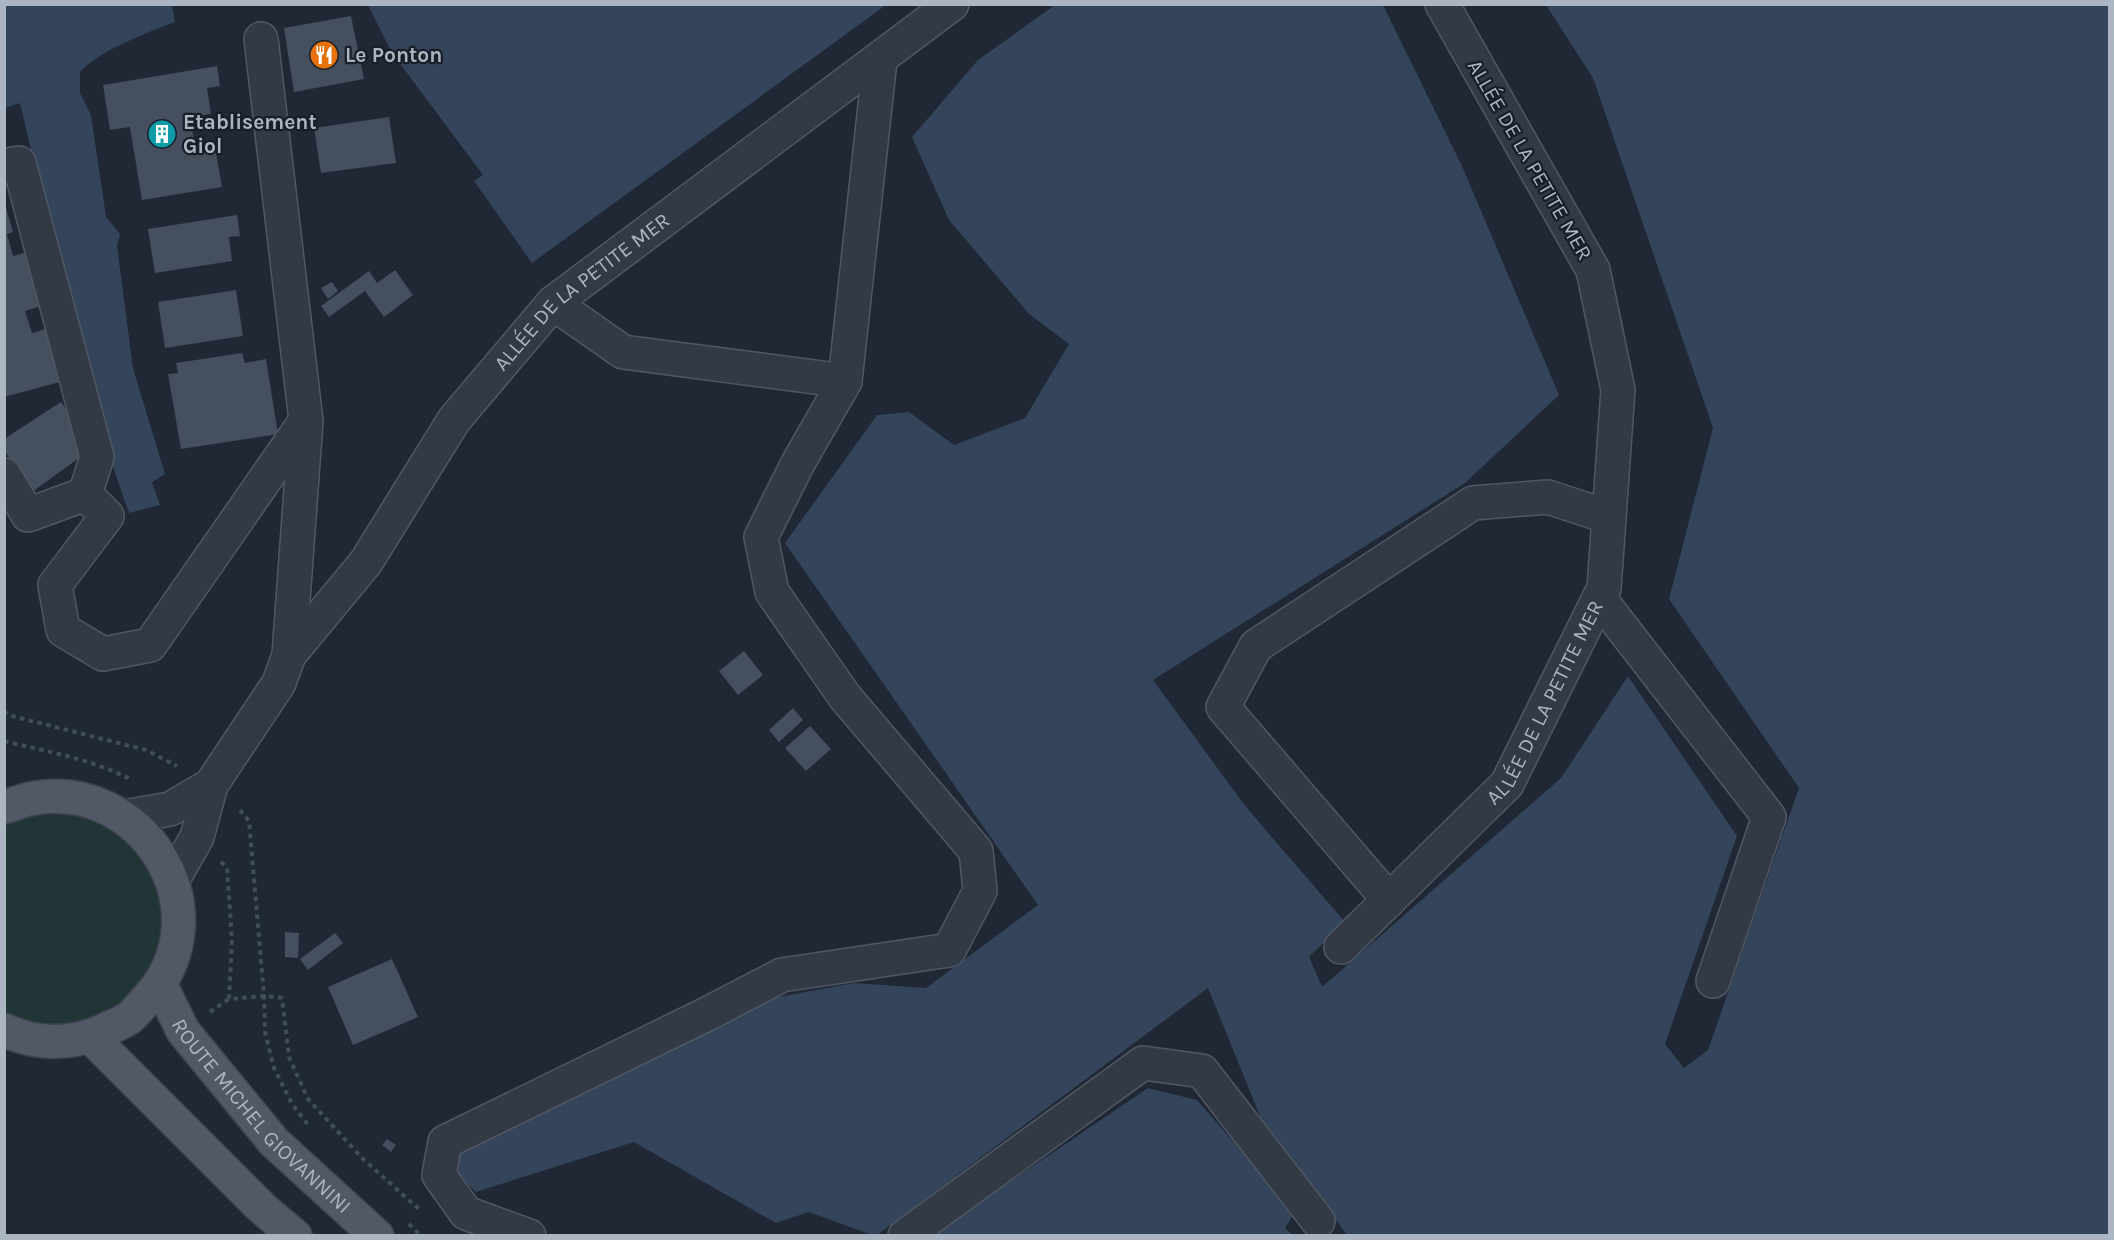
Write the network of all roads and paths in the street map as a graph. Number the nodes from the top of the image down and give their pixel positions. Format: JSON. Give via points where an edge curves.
{"nodes":[{"id":1,"x":952,"y":4,"type":"edge"},
{"id":2,"x":1442,"y":4,"type":"edge"},
{"id":3,"x":261,"y":39,"type":"dead end"},
{"id":4,"x":880,"y":60,"type":"junction"},
{"id":5,"x":4,"y":166,"type":"edge"},
{"id":6,"x":553,"y":303,"type":"junction"},
{"id":7,"x":845,"y":381,"type":"junction"},
{"id":8,"x":306,"y":421,"type":"junction"},
{"id":9,"x":4,"y":475,"type":"edge"},
{"id":10,"x":85,"y":494,"type":"junction"},
{"id":11,"x":1609,"y":517,"type":"junction"},
{"id":12,"x":1599,"y":598,"type":"junction"},
{"id":13,"x":289,"y":655,"type":"junction"},
{"id":14,"x":4,"y":711,"type":"edge"},
{"id":15,"x":198,"y":777,"type":"junction"},
{"id":16,"x":13,"y":796,"type":"edge"},
{"id":17,"x":238,"y":808,"type":"dead end"},
{"id":18,"x":124,"y":817,"type":"junction"},
{"id":19,"x":197,"y":837,"type":"junction"},
{"id":20,"x":172,"y":881,"type":"junction"},
{"id":21,"x":1389,"y":900,"type":"junction"},
{"id":22,"x":1341,"y":947,"type":"dead end"},
{"id":23,"x":1713,"y":981,"type":"dead end"},
{"id":24,"x":160,"y":984,"type":"junction"},
{"id":25,"x":264,"y":996,"type":"junction"},
{"id":26,"x":4,"y":1030,"type":"edge"},
{"id":27,"x":91,"y":1037,"type":"junction"},
{"id":28,"x":314,"y":1131,"type":"dead end"},
{"id":29,"x":422,"y":1212,"type":"dead end"},
{"id":30,"x":1318,"y":1221,"type":"dead end"},
{"id":31,"x":391,"y":1228,"type":"edge"},
{"id":32,"x":295,"y":1236,"type":"edge"},
{"id":33,"x":421,"y":1236,"type":"edge"},
{"id":34,"x":529,"y":1236,"type":"edge"},
{"id":35,"x":905,"y":1236,"type":"edge"}],
"edges":[{"from":1,"to":4,"type":"lane","name":"ALLÉE DE LA PETITE MER"},
{"from":2,"to":11,"type":"lane","name":"ALLÉE DE LA PETITE MER","via":[[1593,270],[1618,390]]},
{"from":3,"to":8,"type":"lane","name":"ALLÉE DE LA PETITE MER"},
{"from":4,"to":6,"type":"lane","name":"ALLÉE DE LA PETITE MER"},
{"from":4,"to":7,"type":"lane"},
{"from":5,"to":10,"type":"lane","via":[[18,163],[97,457]]},
{"from":6,"to":7,"type":"lane","via":[[623,352]]},
{"from":6,"to":13,"type":"lane","name":"ALLÉE DE LA PETITE MER","via":[[454,420],[366,562]]},
{"from":7,"to":34,"type":"lane","via":[[761,537],[772,592],[845,697],[976,851],[980,891],[949,950],[782,975],[445,1142],[439,1175],[466,1214]]},
{"from":8,"to":10,"type":"lane","via":[[150,645],[103,654],[63,630],[55,585],[107,516]]},
{"from":8,"to":13,"type":"lane","name":"ALLÉE DE LA PETITE MER"},
{"from":9,"to":10,"type":"lane","via":[[28,515]]},
{"from":11,"to":12,"type":"lane","name":"ALLÉE DE LA PETITE MER","via":[[1604,588]]},
{"from":11,"to":21,"type":"lane","via":[[1548,497],[1473,503],[1256,646],[1223,706]]},
{"from":12,"to":21,"type":"lane","name":"ALLÉE DE LA PETITE MER","via":[[1507,784]]},
{"from":12,"to":23,"type":"lane","via":[[1769,817]]},
{"from":13,"to":15,"type":"lane","name":"ALLÉE DE LA PETITE MER","via":[[279,683]]},
{"from":14,"to":15,"type":"path","via":[[146,750]]},
{"from":15,"to":18,"type":"lane","via":[[170,809]]},
{"from":15,"to":19,"type":"lane"},
{"from":16,"to":18,"type":"main road","via":[[78,799]]},
{"from":17,"to":25,"type":"path","via":[[249,821]]},
{"from":18,"to":20,"type":"main road","via":[[155,849]]},
{"from":19,"to":20,"type":"lane"},
{"from":19,"to":25,"type":"path","via":[[227,868],[232,939],[229,999]]},
{"from":20,"to":24,"type":"main road","via":[[178,907],[178,934],[172,960]]},
{"from":21,"to":22,"type":"lane","name":"ALLÉE DE LA PETITE MER"},
{"from":24,"to":27,"type":"main road","via":[[131,1017]]},
{"from":24,"to":31,"type":"main road","name":"ROUTE MICHEL GIOVANNINI","via":[[183,1031],[274,1143]]},
{"from":25,"to":28,"type":"path","via":[[265,1032],[274,1068],[292,1104]]},
{"from":25,"to":29,"type":"path","via":[[282,998],[289,1057],[308,1099],[361,1157]]},
{"from":26,"to":27,"type":"main road","via":[[20,1037],[56,1042]]},
{"from":27,"to":32,"type":"main road","via":[[262,1208]]},
{"from":30,"to":35,"type":"lane","via":[[1202,1071],[1143,1063]]},
{"from":31,"to":33,"type":"path"}]}
